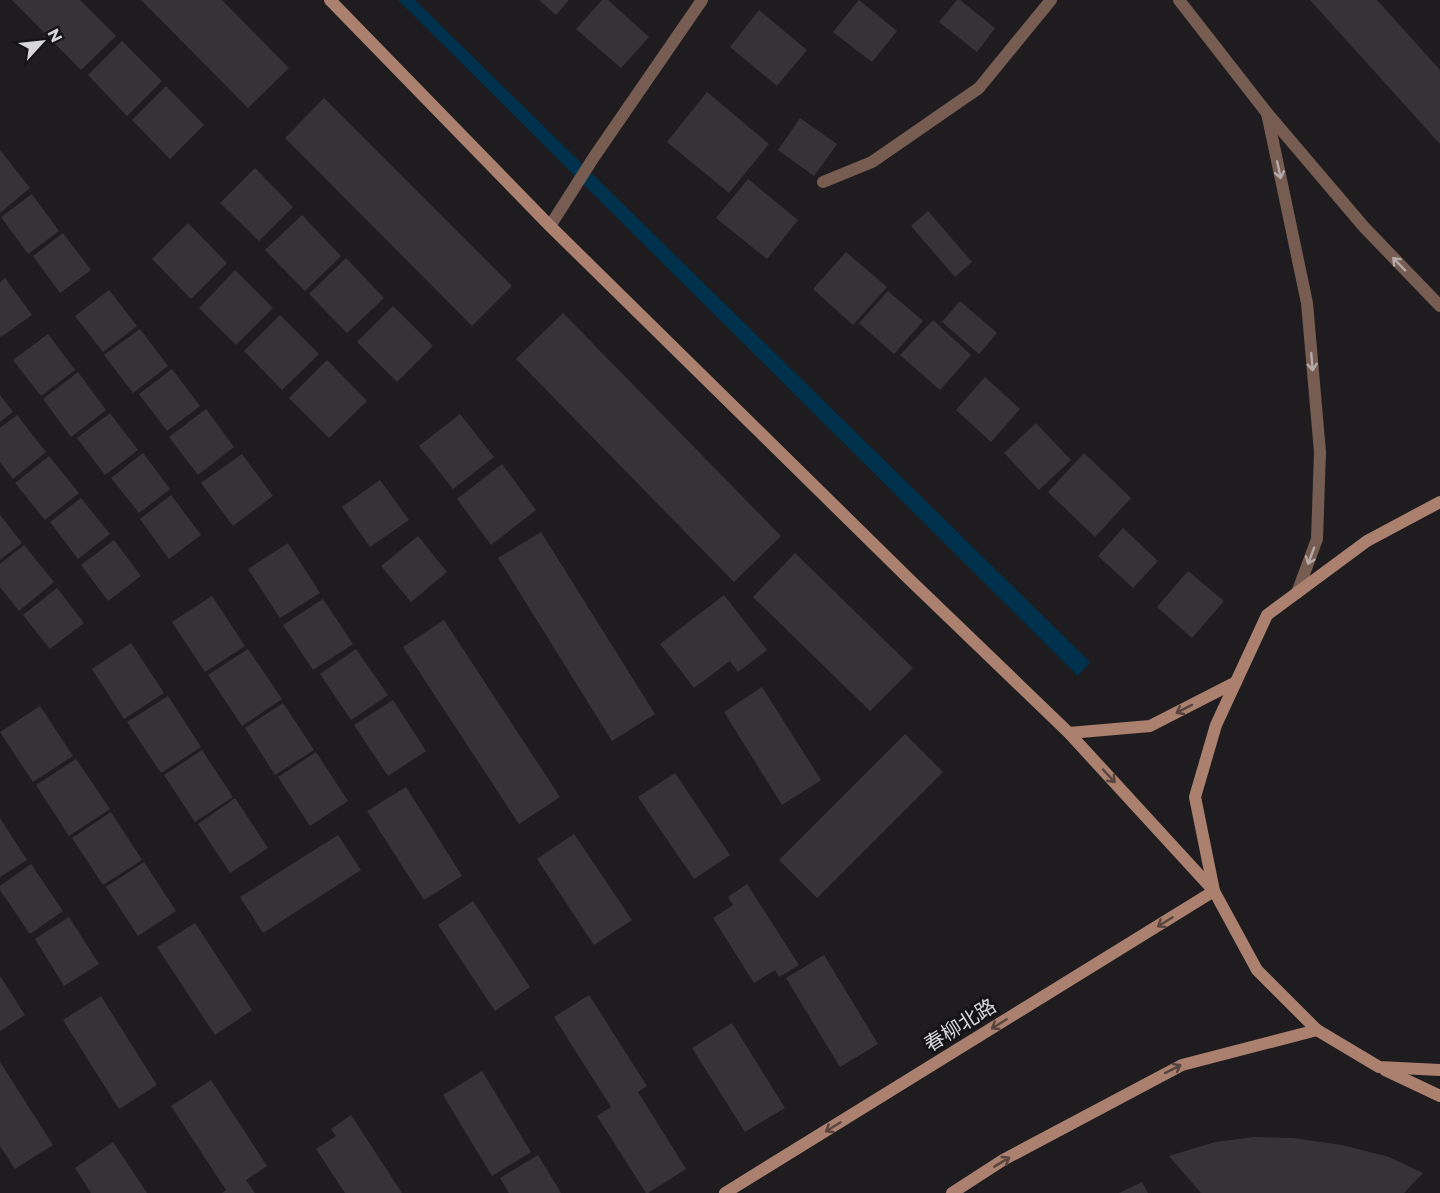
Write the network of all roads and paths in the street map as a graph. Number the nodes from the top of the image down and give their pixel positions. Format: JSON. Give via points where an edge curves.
{"nodes":[{"id":1,"x":330,"y":0,"type":"edge"},
{"id":2,"x":1051,"y":0,"type":"edge"},
{"id":3,"x":1179,"y":0,"type":"edge"},
{"id":4,"x":694,"y":3,"type":"edge"},
{"id":5,"x":1267,"y":113,"type":"junction"},
{"id":6,"x":823,"y":182,"type":"dead end"},
{"id":7,"x":550,"y":226,"type":"junction"},
{"id":8,"x":1440,"y":306,"type":"edge"},
{"id":9,"x":1440,"y":502,"type":"edge"},
{"id":10,"x":1297,"y":593,"type":"junction"},
{"id":11,"x":1236,"y":682,"type":"junction"},
{"id":12,"x":1069,"y":733,"type":"junction"},
{"id":13,"x":1215,"y":891,"type":"junction"},
{"id":14,"x":1317,"y":1029,"type":"junction"},
{"id":15,"x":1379,"y":1067,"type":"junction"},
{"id":16,"x":1440,"y":1070,"type":"edge"},
{"id":17,"x":1440,"y":1096,"type":"edge"},
{"id":18,"x":725,"y":1193,"type":"edge"},
{"id":19,"x":952,"y":1193,"type":"edge"}],
"edges":[{"from":1,"to":7,"type":"street"},
{"from":2,"to":6,"type":"street","via":[[979,88],[872,162]]},
{"from":3,"to":5,"type":"street"},
{"from":4,"to":7,"type":"street"},
{"from":8,"to":5,"type":"street","one_way":true,"via":[[1364,227]]},
{"from":5,"to":10,"type":"street","one_way":true,"via":[[1307,303],[1320,452],[1317,539]]},
{"from":7,"to":12,"type":"street"},
{"from":9,"to":10,"type":"street","via":[[1367,541]]},
{"from":10,"to":11,"type":"street","via":[[1267,615]]},
{"from":11,"to":12,"type":"street","one_way":true,"via":[[1150,726]]},
{"from":11,"to":13,"type":"street","via":[[1216,725],[1195,796]]},
{"from":12,"to":13,"type":"street","one_way":true},
{"from":13,"to":14,"type":"street","via":[[1257,970]]},
{"from":13,"to":18,"type":"street","name":"春柳北路","one_way":true},
{"from":14,"to":15,"type":"street"},
{"from":19,"to":14,"type":"street","one_way":true,"via":[[1003,1161],[1182,1065]]},
{"from":15,"to":16,"type":"street"},
{"from":15,"to":17,"type":"street"}]}
